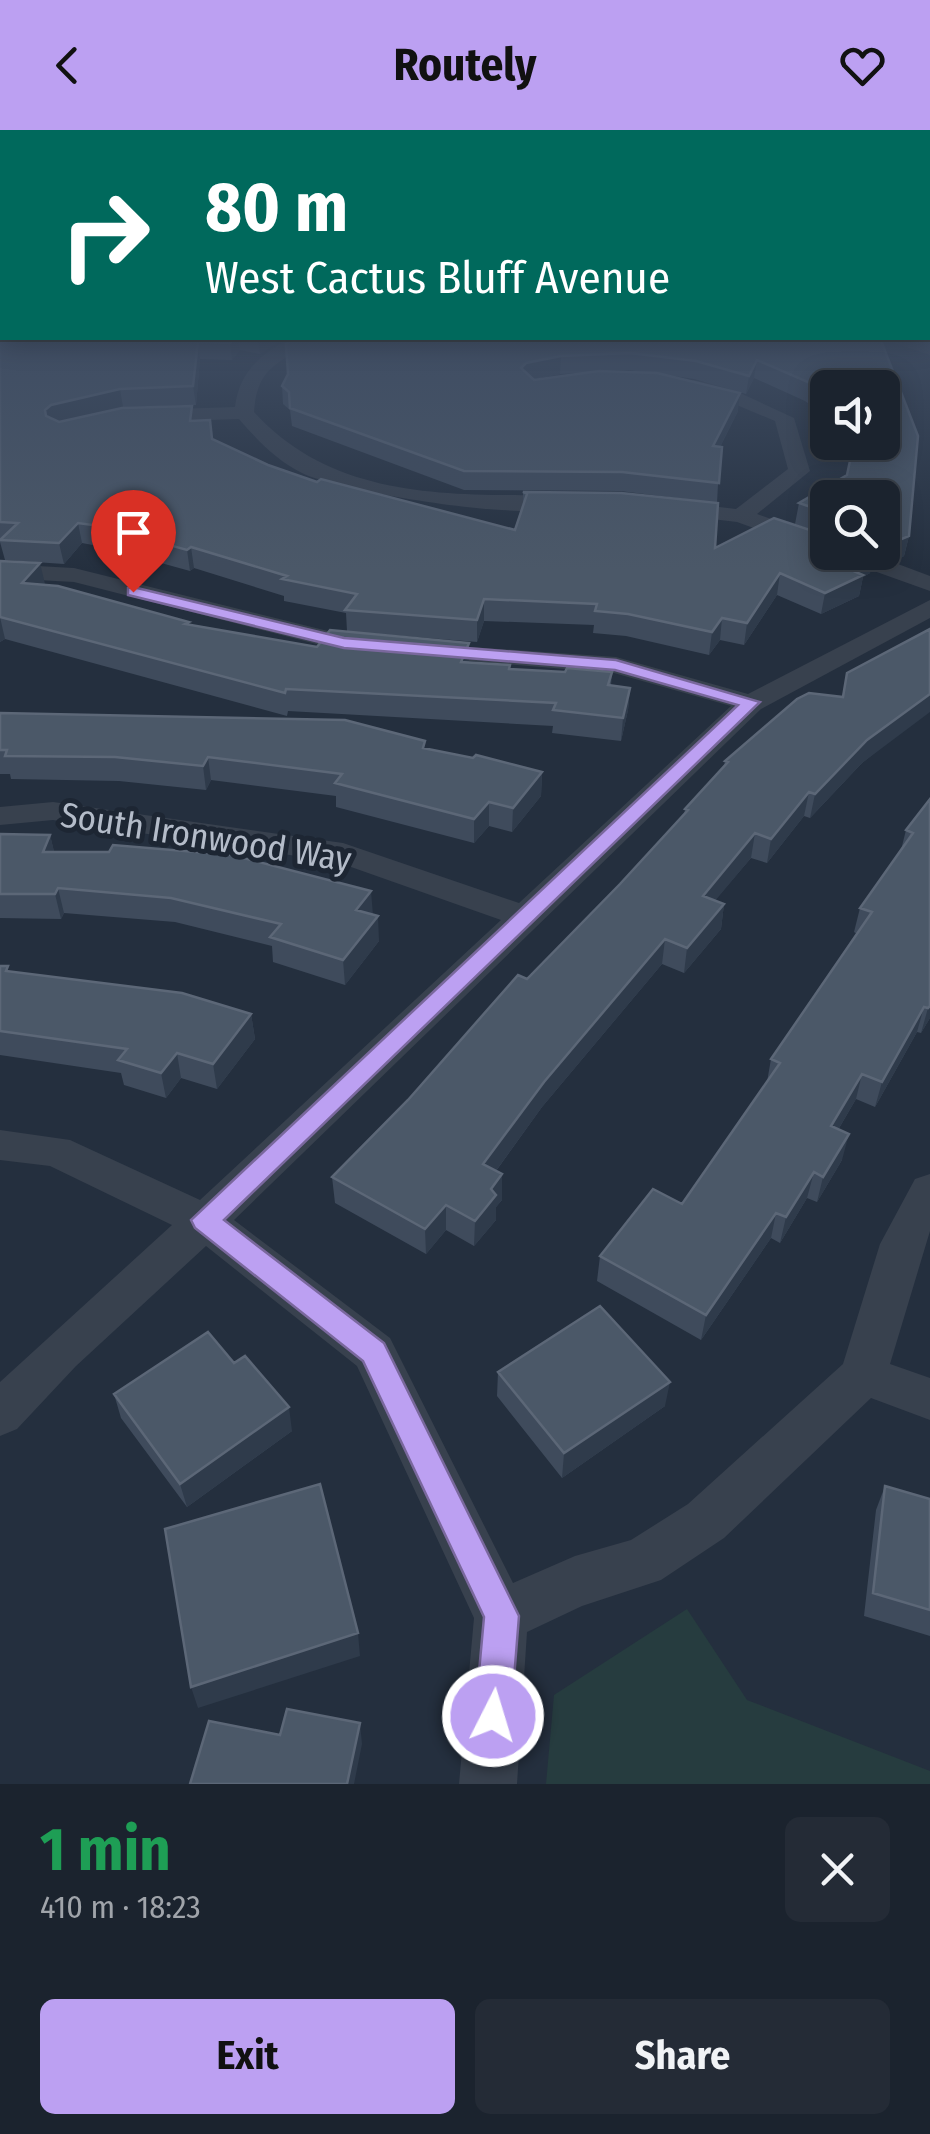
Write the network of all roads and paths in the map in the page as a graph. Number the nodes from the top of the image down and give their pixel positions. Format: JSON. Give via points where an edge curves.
{"nodes":[{"id":1,"x":178,"y":415,"type":"edge"},
{"id":2,"x":246,"y":415,"type":"edge"},
{"id":3,"x":777,"y":415,"type":"edge"},
{"id":4,"x":124,"y":417,"type":"edge"},
{"id":5,"x":583,"y":502,"type":"edge"},
{"id":6,"x":655,"y":506,"type":"edge"},
{"id":7,"x":742,"y":516,"type":"junction"},
{"id":8,"x":810,"y":541,"type":"edge"},
{"id":9,"x":892,"y":570,"type":"edge"},
{"id":10,"x":0,"y":572,"type":"edge"},
{"id":11,"x":930,"y":584,"type":"edge"},
{"id":12,"x":930,"y":608,"type":"edge"},
{"id":13,"x":751,"y":702,"type":"junction"},
{"id":14,"x":0,"y":816,"type":"edge"},
{"id":15,"x":524,"y":916,"type":"junction"},
{"id":16,"x":0,"y":1144,"type":"edge"},
{"id":17,"x":930,"y":1190,"type":"edge"},
{"id":18,"x":205,"y":1220,"type":"junction"},
{"id":19,"x":863,"y":1374,"type":"junction"},
{"id":20,"x":930,"y":1399,"type":"edge"},
{"id":21,"x":0,"y":1414,"type":"edge"},
{"id":22,"x":501,"y":1616,"type":"junction"},
{"id":23,"x":488,"y":1784,"type":"edge"}],
"edges":[{"from":1,"to":4,"type":"street"},
{"from":2,"to":5,"type":"street","via":[[283,453],[318,472],[367,485],[454,501]]},
{"from":3,"to":7,"type":"street","via":[[784,418],[798,471]]},
{"from":6,"to":7,"type":"street"},
{"from":7,"to":8,"type":"street"},
{"from":9,"to":11,"type":"street"},
{"from":10,"to":13,"type":"street","via":[[74,575],[344,643],[616,665]]},
{"from":12,"to":13,"type":"street"},
{"from":13,"to":15,"type":"street"},
{"from":14,"to":15,"type":"street","name":"South Ironwood Way","via":[[54,812],[343,853]]},
{"from":15,"to":18,"type":"street"},
{"from":16,"to":18,"type":"street","via":[[56,1151]]},
{"from":17,"to":19,"type":"street","via":[[902,1244]]},
{"from":18,"to":21,"type":"street"},
{"from":18,"to":22,"type":"street","via":[[374,1352]]},
{"from":19,"to":20,"type":"street"},
{"from":19,"to":22,"type":"street","via":[[706,1521],[643,1562],[575,1582]]},
{"from":22,"to":23,"type":"street"}]}
